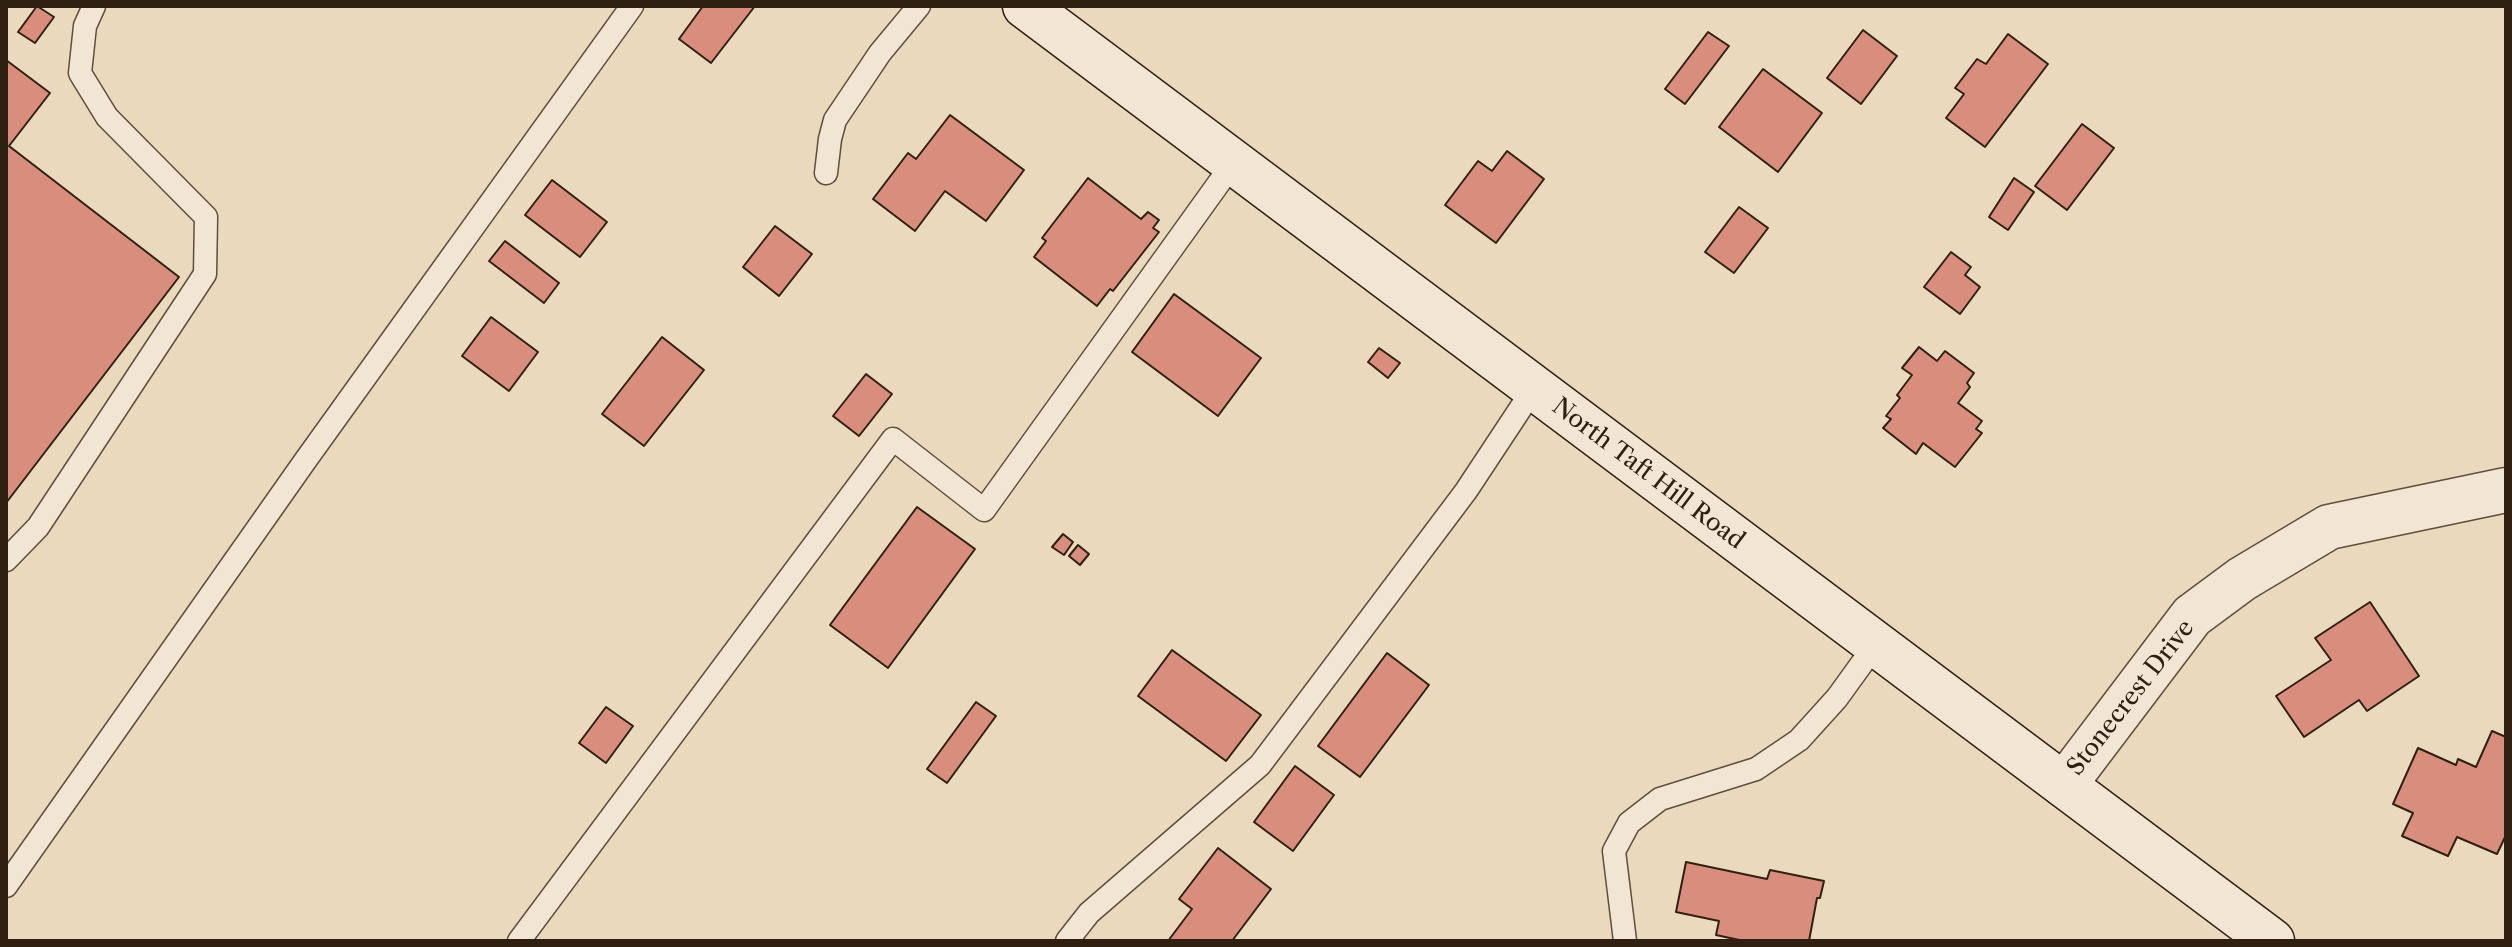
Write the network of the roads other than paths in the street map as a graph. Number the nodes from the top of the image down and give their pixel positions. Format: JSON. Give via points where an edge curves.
{"nodes":[{"id":1,"x":94,"y":6,"type":"edge"},
{"id":2,"x":632,"y":6,"type":"edge"},
{"id":3,"x":919,"y":6,"type":"edge"},
{"id":4,"x":1025,"y":6,"type":"edge"},
{"id":5,"x":1234,"y":162,"type":"junction"},
{"id":6,"x":826,"y":173,"type":"dead end"},
{"id":7,"x":1534,"y":388,"type":"junction"},
{"id":8,"x":2506,"y":490,"type":"edge"},
{"id":9,"x":6,"y":560,"type":"edge"},
{"id":10,"x":1876,"y":644,"type":"junction"},
{"id":11,"x":2064,"y":785,"type":"junction"},
{"id":12,"x":6,"y":886,"type":"edge"},
{"id":13,"x":519,"y":941,"type":"edge"},
{"id":14,"x":1067,"y":941,"type":"edge"},
{"id":15,"x":1625,"y":941,"type":"edge"},
{"id":16,"x":2272,"y":941,"type":"edge"}],
"edges":[{"from":1,"to":9,"type":"lane","via":[[85,26],[80,73],[107,117],[206,217],[205,274],[38,527]]},
{"from":2,"to":12,"type":"lane"},
{"from":3,"to":6,"type":"lane","via":[[835,120]]},
{"from":4,"to":5,"type":"main road","name":"North Taft Hill Road"},
{"from":5,"to":7,"type":"main road","name":"North Taft Hill Road"},
{"from":5,"to":13,"type":"lane","via":[[984,510],[893,439]]},
{"from":7,"to":10,"type":"main road","name":"North Taft Hill Road"},
{"from":7,"to":14,"type":"lane","via":[[1466,491],[1260,765],[1089,913]]},
{"from":8,"to":11,"type":"main road","name":"Stonecrest Drive","via":[[2329,527],[2242,579],[2192,616]]},
{"from":10,"to":11,"type":"main road","name":"North Taft Hill Road"},
{"from":10,"to":15,"type":"lane","via":[[1799,740],[1756,769],[1660,799],[1629,823],[1614,851]]},
{"from":11,"to":16,"type":"main road","name":"North Taft Hill Road"}]}
